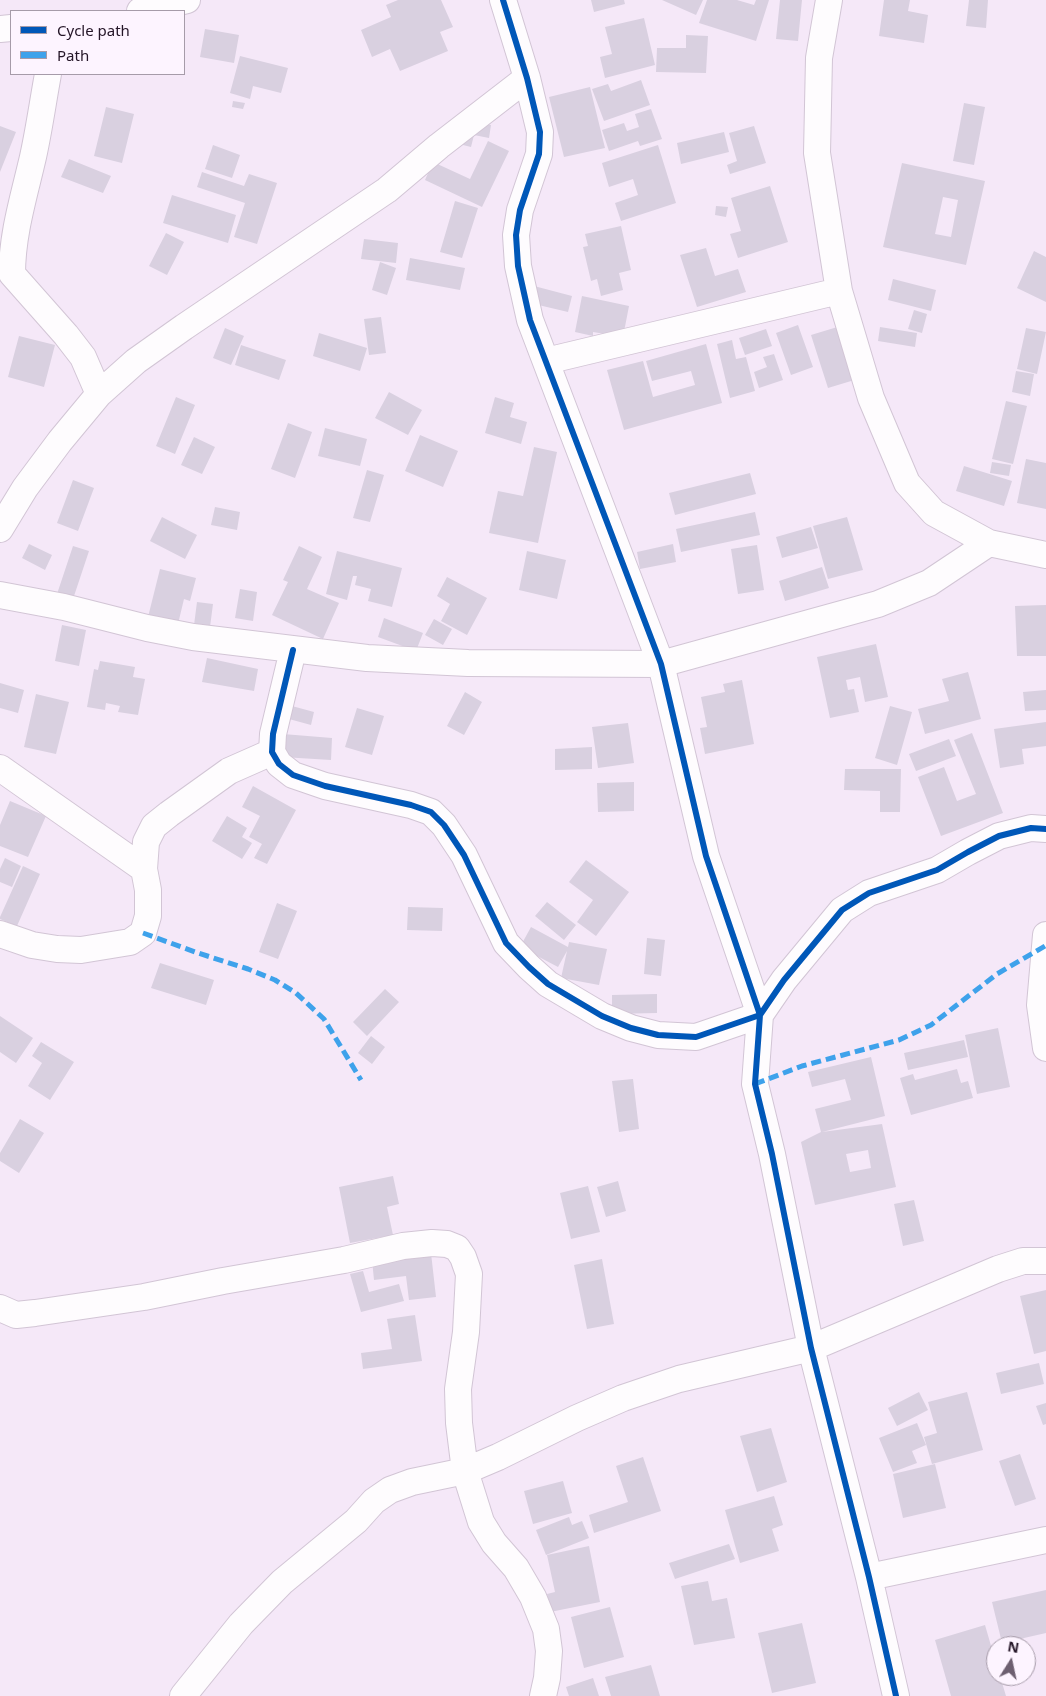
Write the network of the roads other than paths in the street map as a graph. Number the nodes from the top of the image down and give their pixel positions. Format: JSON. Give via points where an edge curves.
{"nodes":[{"id":1,"x":188,"y":0,"type":"edge"},
{"id":2,"x":503,"y":0,"type":"edge"},
{"id":3,"x":829,"y":0,"type":"edge"},
{"id":4,"x":144,"y":10,"type":"edge"},
{"id":5,"x":48,"y":75,"type":"edge"},
{"id":6,"x":526,"y":78,"type":"junction"},
{"id":7,"x":839,"y":291,"type":"junction"},
{"id":8,"x":546,"y":360,"type":"junction"},
{"id":9,"x":99,"y":394,"type":"junction"},
{"id":10,"x":0,"y":529,"type":"edge"},
{"id":11,"x":989,"y":543,"type":"junction"},
{"id":12,"x":1046,"y":555,"type":"edge"},
{"id":13,"x":0,"y":595,"type":"edge"},
{"id":14,"x":294,"y":650,"type":"junction"},
{"id":15,"x":661,"y":664,"type":"junction"},
{"id":16,"x":272,"y":752,"type":"junction"},
{"id":17,"x":0,"y":768,"type":"edge"},
{"id":18,"x":1046,"y":829,"type":"edge"},
{"id":19,"x":144,"y":869,"type":"junction"},
{"id":20,"x":0,"y":934,"type":"edge"},
{"id":21,"x":1046,"y":935,"type":"edge"},
{"id":22,"x":760,"y":1015,"type":"junction"},
{"id":23,"x":1046,"y":1048,"type":"edge"},
{"id":24,"x":1046,"y":1261,"type":"edge"},
{"id":25,"x":0,"y":1308,"type":"edge"},
{"id":26,"x":811,"y":1348,"type":"junction"},
{"id":27,"x":465,"y":1471,"type":"junction"},
{"id":28,"x":1046,"y":1540,"type":"edge"},
{"id":29,"x":869,"y":1577,"type":"junction"},
{"id":30,"x":894,"y":1694,"type":"edge"},
{"id":31,"x":183,"y":1696,"type":"edge"},
{"id":32,"x":543,"y":1696,"type":"edge"}],
"edges":[{"from":1,"to":4,"type":"street"},
{"from":2,"to":6,"type":"street"},
{"from":3,"to":7,"type":"street","via":[[819,58],[817,153]]},
{"from":5,"to":9,"type":"street","via":[[34,155],[19,213],[12,252],[12,274],[83,357]]},
{"from":6,"to":8,"type":"street","via":[[540,132],[539,154],[520,210],[516,235],[518,266],[530,320]]},
{"from":6,"to":9,"type":"street","via":[[387,190],[136,361]]},
{"from":7,"to":8,"type":"street"},
{"from":7,"to":11,"type":"street","via":[[871,398],[907,483],[934,513]]},
{"from":8,"to":15,"type":"street"},
{"from":9,"to":10,"type":"street","via":[[25,488]]},
{"from":11,"to":12,"type":"street"},
{"from":11,"to":15,"type":"street","via":[[929,583],[878,604]]},
{"from":13,"to":14,"type":"street","via":[[175,633]]},
{"from":14,"to":15,"type":"street","via":[[367,658],[468,663]]},
{"from":14,"to":16,"type":"street","via":[[272,734]]},
{"from":15,"to":22,"type":"street","via":[[706,856]]},
{"from":16,"to":19,"type":"street","via":[[229,771],[154,826],[146,842]]},
{"from":16,"to":22,"type":"street","via":[[279,764],[292,775],[431,812],[464,855],[506,943],[548,984],[602,1016],[658,1035],[696,1036]]},
{"from":17,"to":19,"type":"street"},
{"from":18,"to":22,"type":"street","via":[[1031,828],[1000,836],[937,870],[869,893],[842,910],[784,980]]},
{"from":19,"to":20,"type":"street","via":[[148,916],[143,933],[130,942],[81,950],[58,949],[32,945]]},
{"from":21,"to":23,"type":"street","via":[[1040,1005]]},
{"from":22,"to":26,"type":"street","via":[[755,1084]]},
{"from":24,"to":26,"type":"street","via":[[1023,1261],[998,1268]]},
{"from":25,"to":27,"type":"street","via":[[16,1315],[96,1305],[344,1260],[403,1246],[447,1244],[457,1248],[469,1274],[466,1332],[458,1389]]},
{"from":26,"to":27,"type":"street","via":[[679,1379],[623,1398]]},
{"from":26,"to":29,"type":"street"},
{"from":27,"to":31,"type":"street","via":[[412,1482],[374,1500],[356,1521],[282,1582],[236,1630]]},
{"from":27,"to":32,"type":"street","via":[[481,1522],[516,1568],[546,1629],[549,1651]]},
{"from":28,"to":29,"type":"street"},
{"from":29,"to":30,"type":"street"}]}
